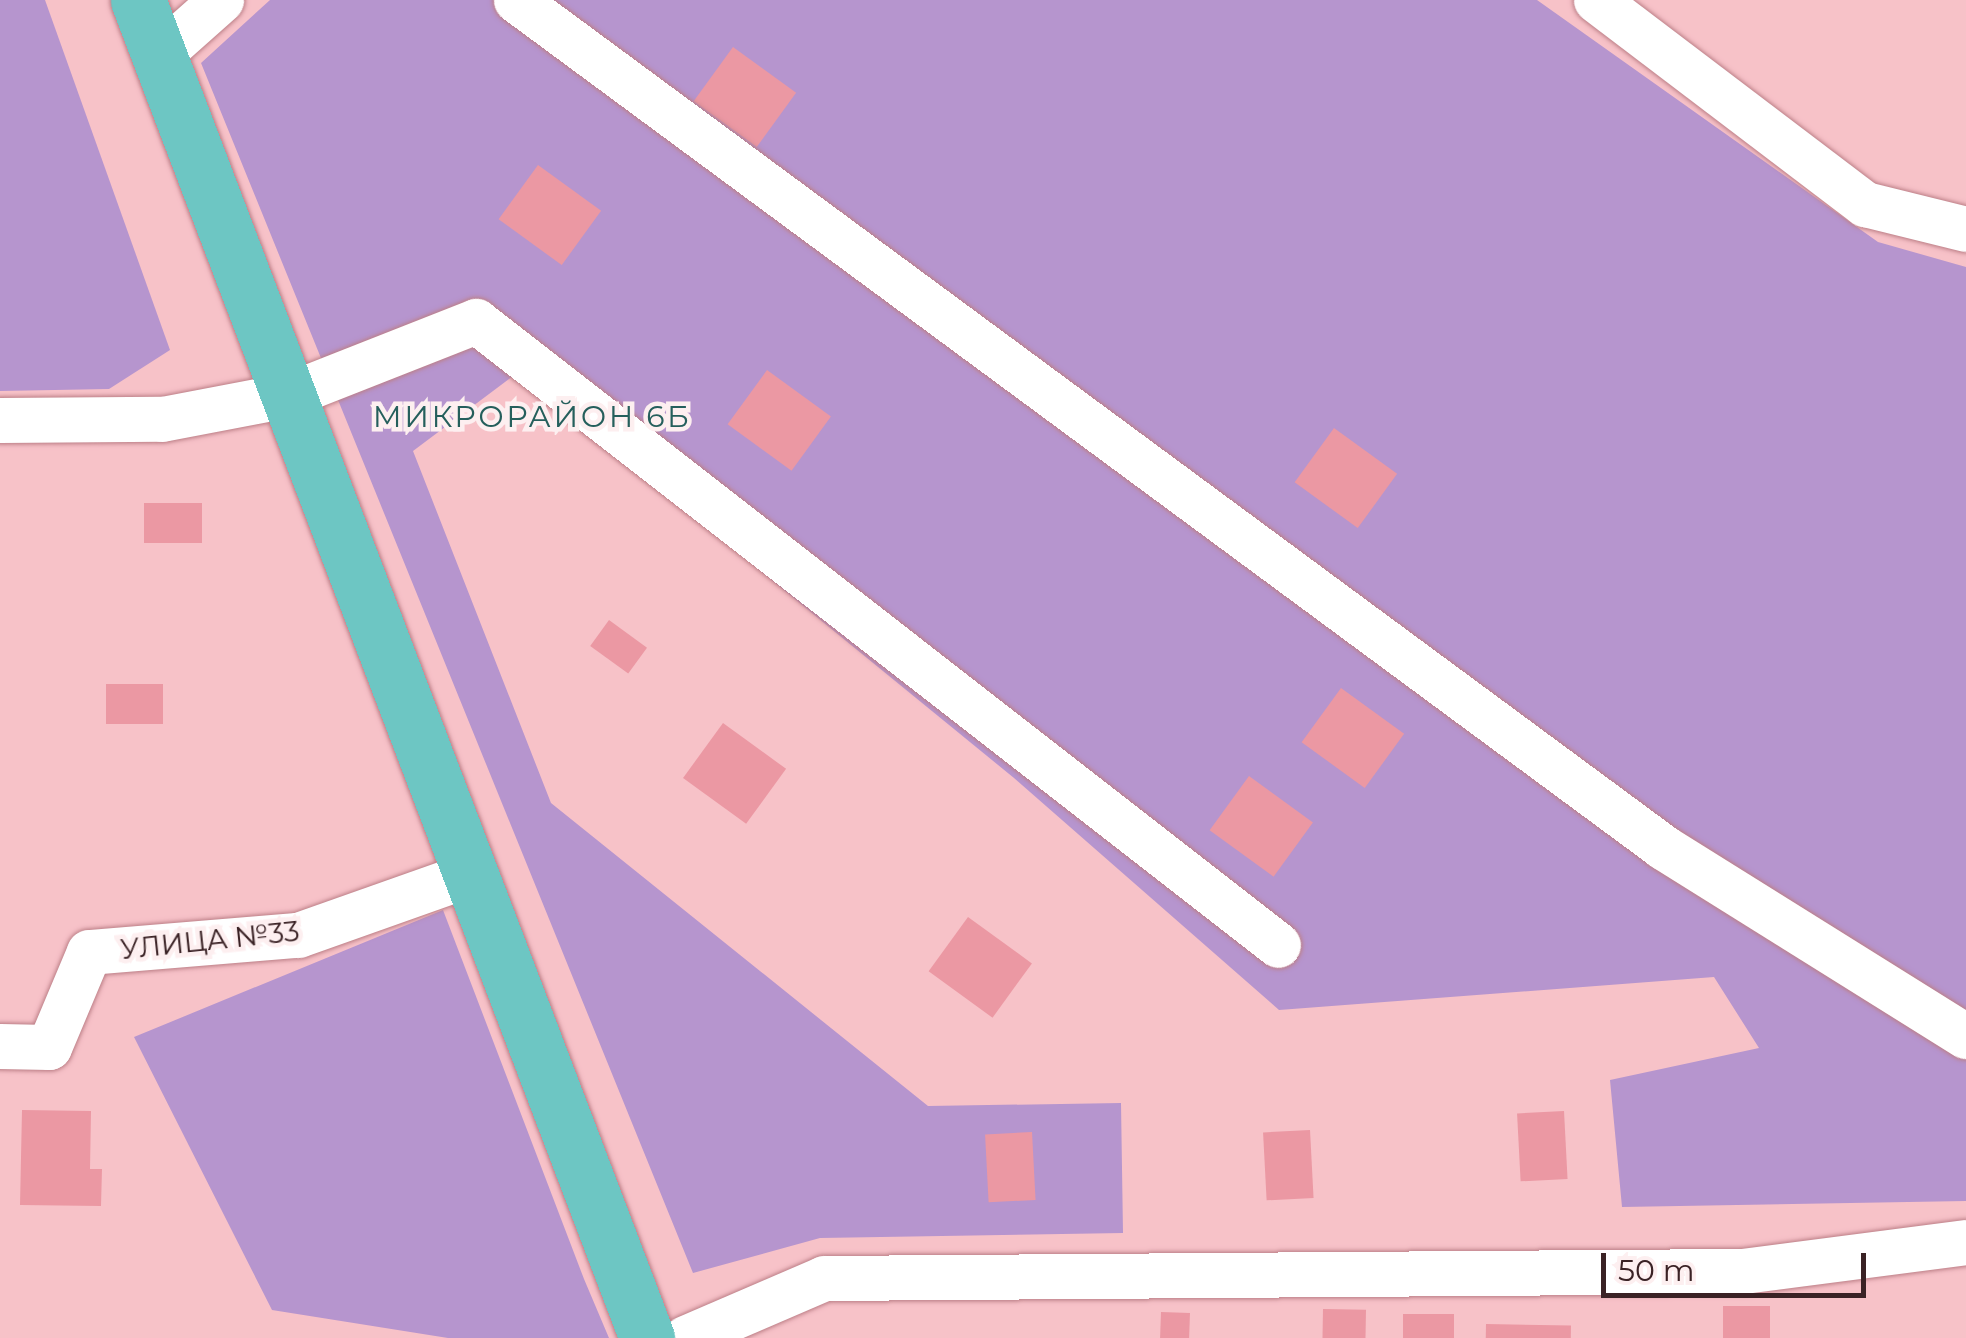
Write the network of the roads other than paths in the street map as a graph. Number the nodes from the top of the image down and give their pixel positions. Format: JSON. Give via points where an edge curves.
{"nodes":[{"id":1,"x":138,"y":0,"type":"edge"},
{"id":2,"x":221,"y":0,"type":"edge"},
{"id":3,"x":516,"y":0,"type":"edge"},
{"id":4,"x":1596,"y":0,"type":"edge"},
{"id":5,"x":159,"y":55,"type":"junction"},
{"id":6,"x":1966,"y":229,"type":"edge"},
{"id":7,"x":288,"y":395,"type":"junction"},
{"id":8,"x":0,"y":420,"type":"edge"},
{"id":9,"x":473,"y":873,"type":"junction"},
{"id":10,"x":1278,"y":945,"type":"dead end"},
{"id":11,"x":1966,"y":1036,"type":"edge"},
{"id":12,"x":0,"y":1046,"type":"edge"},
{"id":13,"x":1966,"y":1242,"type":"edge"},
{"id":14,"x":647,"y":1338,"type":"edge"},
{"id":15,"x":686,"y":1338,"type":"edge"}],
"edges":[{"from":1,"to":5,"type":"main road"},
{"from":2,"to":5,"type":"street"},
{"from":3,"to":11,"type":"street","via":[[1663,847]]},
{"from":4,"to":6,"type":"street","via":[[1865,204]]},
{"from":5,"to":7,"type":"main road"},
{"from":7,"to":8,"type":"street","via":[[162,419]]},
{"from":7,"to":9,"type":"main road"},
{"from":7,"to":10,"type":"street","via":[[476,321]]},
{"from":9,"to":12,"type":"street","name":"УЛИЦА №33","via":[[298,934],[89,952],[48,1047]]},
{"from":9,"to":14,"type":"main road"},
{"from":13,"to":15,"type":"street","via":[[1743,1271],[824,1278]]}]}
